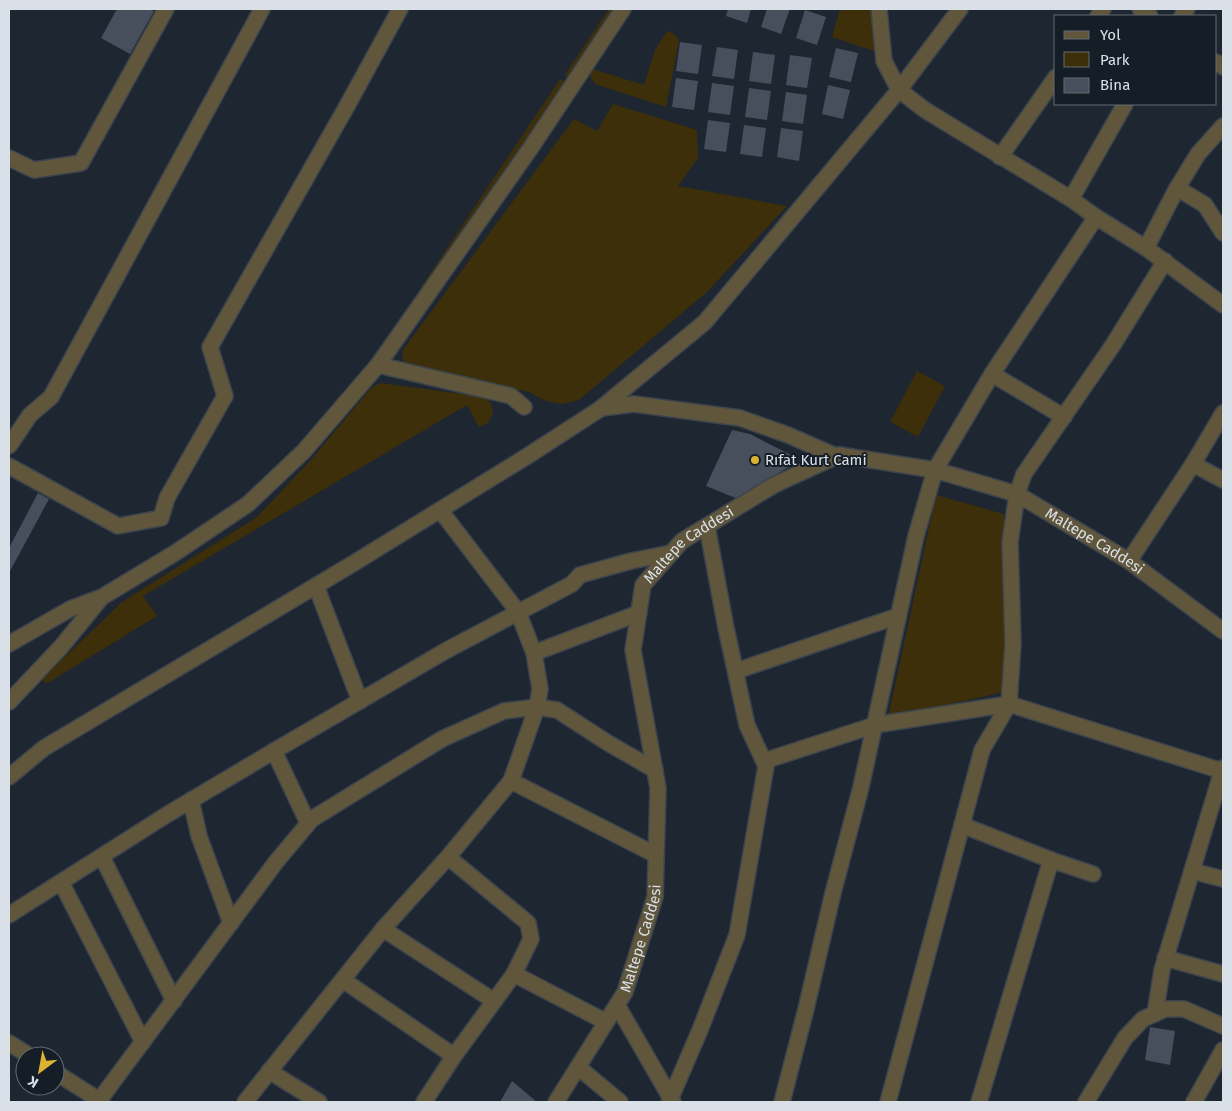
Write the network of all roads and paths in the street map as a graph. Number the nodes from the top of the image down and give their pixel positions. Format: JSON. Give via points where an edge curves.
{"nodes":[{"id":1,"x":166,"y":9,"type":"edge"},
{"id":2,"x":262,"y":9,"type":"edge"},
{"id":3,"x":400,"y":9,"type":"edge"},
{"id":4,"x":623,"y":9,"type":"edge"},
{"id":5,"x":879,"y":9,"type":"edge"},
{"id":6,"x":960,"y":9,"type":"edge"},
{"id":7,"x":1054,"y":80,"type":"edge"},
{"id":8,"x":899,"y":90,"type":"junction"},
{"id":9,"x":1124,"y":105,"type":"edge"},
{"id":10,"x":1222,"y":131,"type":"edge"},
{"id":11,"x":1000,"y":157,"type":"junction"},
{"id":12,"x":9,"y":158,"type":"edge"},
{"id":13,"x":1177,"y":188,"type":"junction"},
{"id":14,"x":1071,"y":199,"type":"junction"},
{"id":15,"x":1096,"y":217,"type":"junction"},
{"id":16,"x":1223,"y":233,"type":"edge"},
{"id":17,"x":1146,"y":248,"type":"junction"},
{"id":18,"x":1165,"y":262,"type":"junction"},
{"id":19,"x":1223,"y":305,"type":"edge"},
{"id":20,"x":378,"y":365,"type":"junction"},
{"id":21,"x":992,"y":374,"type":"junction"},
{"id":22,"x":524,"y":407,"type":"dead end"},
{"id":23,"x":600,"y":408,"type":"junction"},
{"id":24,"x":1223,"y":413,"type":"edge"},
{"id":25,"x":1064,"y":417,"type":"junction"},
{"id":26,"x":9,"y":446,"type":"edge"},
{"id":27,"x":836,"y":456,"type":"junction"},
{"id":28,"x":1193,"y":464,"type":"junction"},
{"id":29,"x":9,"y":466,"type":"edge"},
{"id":30,"x":935,"y":470,"type":"junction"},
{"id":31,"x":1223,"y":480,"type":"edge"},
{"id":32,"x":1017,"y":494,"type":"junction"},
{"id":33,"x":440,"y":510,"type":"junction"},
{"id":34,"x":707,"y":526,"type":"junction"},
{"id":35,"x":671,"y":553,"type":"junction"},
{"id":36,"x":1129,"y":561,"type":"junction"},
{"id":37,"x":316,"y":586,"type":"junction"},
{"id":38,"x":102,"y":597,"type":"junction"},
{"id":39,"x":518,"y":612,"type":"junction"},
{"id":40,"x":639,"y":613,"type":"junction"},
{"id":41,"x":898,"y":616,"type":"junction"},
{"id":42,"x":1223,"y":631,"type":"edge"},
{"id":43,"x":9,"y":644,"type":"edge"},
{"id":44,"x":534,"y":653,"type":"junction"},
{"id":45,"x":736,"y":671,"type":"junction"},
{"id":46,"x":360,"y":701,"type":"junction"},
{"id":47,"x":9,"y":702,"type":"edge"},
{"id":48,"x":1008,"y":704,"type":"junction"},
{"id":49,"x":537,"y":707,"type":"junction"},
{"id":50,"x":874,"y":725,"type":"junction"},
{"id":51,"x":274,"y":751,"type":"junction"},
{"id":52,"x":764,"y":761,"type":"junction"},
{"id":53,"x":655,"y":770,"type":"junction"},
{"id":54,"x":1222,"y":774,"type":"edge"},
{"id":55,"x":9,"y":777,"type":"edge"},
{"id":56,"x":511,"y":782,"type":"junction"},
{"id":57,"x":191,"y":800,"type":"junction"},
{"id":58,"x":308,"y":823,"type":"junction"},
{"id":59,"x":962,"y":825,"type":"junction"},
{"id":60,"x":656,"y":855,"type":"junction"},
{"id":61,"x":102,"y":857,"type":"junction"},
{"id":62,"x":448,"y":857,"type":"junction"},
{"id":63,"x":1050,"y":860,"type":"junction"},
{"id":64,"x":1192,"y":871,"type":"junction"},
{"id":65,"x":1093,"y":874,"type":"dead end"},
{"id":66,"x":1223,"y":879,"type":"edge"},
{"id":67,"x":61,"y":882,"type":"junction"},
{"id":68,"x":9,"y":915,"type":"edge"},
{"id":69,"x":231,"y":923,"type":"junction"},
{"id":70,"x":383,"y":929,"type":"junction"},
{"id":71,"x":1165,"y":958,"type":"junction"},
{"id":72,"x":514,"y":974,"type":"junction"},
{"id":73,"x":1223,"y":974,"type":"edge"},
{"id":74,"x":343,"y":980,"type":"junction"},
{"id":75,"x":494,"y":1001,"type":"junction"},
{"id":76,"x":174,"y":1002,"type":"junction"},
{"id":77,"x":617,"y":1005,"type":"junction"},
{"id":78,"x":1155,"y":1014,"type":"junction"},
{"id":79,"x":606,"y":1022,"type":"junction"},
{"id":80,"x":1223,"y":1026,"type":"edge"},
{"id":81,"x":143,"y":1042,"type":"junction"},
{"id":82,"x":1223,"y":1050,"type":"edge"},
{"id":83,"x":454,"y":1056,"type":"junction"},
{"id":84,"x":578,"y":1067,"type":"junction"},
{"id":85,"x":269,"y":1070,"type":"junction"},
{"id":86,"x":65,"y":1079,"type":"edge"},
{"id":87,"x":671,"y":1101,"type":"edge"},
{"id":88,"x":100,"y":1102,"type":"edge"},
{"id":89,"x":244,"y":1102,"type":"edge"},
{"id":90,"x":319,"y":1102,"type":"edge"},
{"id":91,"x":424,"y":1102,"type":"edge"},
{"id":92,"x":556,"y":1102,"type":"edge"},
{"id":93,"x":620,"y":1102,"type":"edge"},
{"id":94,"x":782,"y":1102,"type":"edge"},
{"id":95,"x":888,"y":1102,"type":"edge"},
{"id":96,"x":979,"y":1102,"type":"edge"},
{"id":97,"x":1086,"y":1102,"type":"edge"},
{"id":98,"x":1194,"y":1102,"type":"edge"}],
"edges":[{"from":1,"to":12,"type":"street","via":[[81,163],[34,170]]},
{"from":2,"to":26,"type":"street","via":[[51,397],[30,415]]},
{"from":3,"to":29,"type":"street","via":[[210,347],[225,396],[167,498],[161,518],[118,526]]},
{"from":4,"to":20,"type":"street","via":[[530,149]]},
{"from":5,"to":8,"type":"street","via":[[884,61]]},
{"from":6,"to":8,"type":"street"},
{"from":7,"to":11,"type":"street"},
{"from":8,"to":11,"type":"street"},
{"from":8,"to":23,"type":"street","via":[[705,322]]},
{"from":9,"to":14,"type":"street"},
{"from":10,"to":13,"type":"street","via":[[1198,154]]},
{"from":11,"to":14,"type":"street"},
{"from":13,"to":16,"type":"street","via":[[1205,206]]},
{"from":13,"to":17,"type":"street"},
{"from":14,"to":15,"type":"street"},
{"from":15,"to":17,"type":"street"},
{"from":15,"to":21,"type":"street"},
{"from":17,"to":18,"type":"street"},
{"from":18,"to":19,"type":"street"},
{"from":18,"to":25,"type":"street"},
{"from":20,"to":22,"type":"street","via":[[511,396]]},
{"from":20,"to":38,"type":"street","via":[[304,451],[248,504]]},
{"from":21,"to":25,"type":"street"},
{"from":21,"to":30,"type":"street"},
{"from":23,"to":27,"type":"street","via":[[634,404],[740,418]]},
{"from":23,"to":33,"type":"street"},
{"from":24,"to":28,"type":"street"},
{"from":25,"to":32,"type":"street","via":[[1024,474]]},
{"from":27,"to":30,"type":"street","name":"Maltepe Caddesi"},
{"from":27,"to":34,"type":"street","name":"Maltepe Caddesi","via":[[774,484]]},
{"from":28,"to":31,"type":"street"},
{"from":28,"to":36,"type":"street"},
{"from":30,"to":32,"type":"street","name":"Maltepe Caddesi"},
{"from":30,"to":41,"type":"street"},
{"from":32,"to":36,"type":"street","name":"Maltepe Caddesi"},
{"from":32,"to":48,"type":"street","via":[[1010,542],[1013,644]]},
{"from":33,"to":37,"type":"street"},
{"from":33,"to":39,"type":"street"},
{"from":34,"to":35,"type":"street","name":"Maltepe Caddesi","via":[[682,541]]},
{"from":34,"to":45,"type":"street"},
{"from":35,"to":39,"type":"street","via":[[580,575],[572,584]]},
{"from":35,"to":40,"type":"street","name":"Maltepe Caddesi","via":[[643,585]]},
{"from":36,"to":42,"type":"street","name":"Maltepe Caddesi"},
{"from":37,"to":46,"type":"street"},
{"from":37,"to":55,"type":"street","via":[[44,748]]},
{"from":38,"to":43,"type":"street","via":[[70,609]]},
{"from":38,"to":47,"type":"street"},
{"from":39,"to":44,"type":"street"},
{"from":39,"to":46,"type":"street"},
{"from":40,"to":44,"type":"street"},
{"from":40,"to":53,"type":"street","name":"Maltepe Caddesi","via":[[633,650]]},
{"from":41,"to":45,"type":"street"},
{"from":41,"to":50,"type":"street"},
{"from":44,"to":49,"type":"street","via":[[540,689]]},
{"from":45,"to":52,"type":"street","via":[[747,725]]},
{"from":46,"to":51,"type":"street"},
{"from":48,"to":50,"type":"street"},
{"from":48,"to":54,"type":"street"},
{"from":48,"to":59,"type":"street","via":[[982,750]]},
{"from":49,"to":53,"type":"street","via":[[557,710]]},
{"from":49,"to":56,"type":"street"},
{"from":49,"to":58,"type":"street","via":[[504,711],[442,739]]},
{"from":50,"to":52,"type":"street"},
{"from":50,"to":94,"type":"street","via":[[862,787]]},
{"from":51,"to":57,"type":"street"},
{"from":51,"to":58,"type":"street"},
{"from":52,"to":87,"type":"street","via":[[766,766],[737,935]]},
{"from":53,"to":60,"type":"street","name":"Maltepe Caddesi","via":[[658,788]]},
{"from":54,"to":64,"type":"street"},
{"from":56,"to":60,"type":"street"},
{"from":56,"to":62,"type":"street"},
{"from":57,"to":61,"type":"street"},
{"from":57,"to":69,"type":"street","via":[[200,836]]},
{"from":58,"to":69,"type":"street"},
{"from":59,"to":63,"type":"street"},
{"from":59,"to":95,"type":"street"},
{"from":60,"to":77,"type":"street","name":"Maltepe Caddesi","via":[[654,897],[625,992]]},
{"from":61,"to":67,"type":"street"},
{"from":61,"to":76,"type":"street"},
{"from":62,"to":70,"type":"street"},
{"from":62,"to":72,"type":"street","via":[[528,923],[531,939]]},
{"from":63,"to":65,"type":"street"},
{"from":63,"to":96,"type":"street"},
{"from":64,"to":66,"type":"street"},
{"from":64,"to":71,"type":"street"},
{"from":67,"to":68,"type":"street"},
{"from":67,"to":81,"type":"street"},
{"from":69,"to":76,"type":"street"},
{"from":70,"to":74,"type":"street"},
{"from":70,"to":75,"type":"street"},
{"from":71,"to":73,"type":"street"},
{"from":71,"to":78,"type":"street"},
{"from":72,"to":75,"type":"street"},
{"from":72,"to":79,"type":"street"},
{"from":74,"to":83,"type":"street"},
{"from":74,"to":85,"type":"street"},
{"from":75,"to":83,"type":"street"},
{"from":76,"to":81,"type":"street"},
{"from":77,"to":79,"type":"street","name":"Maltepe Caddesi"},
{"from":77,"to":87,"type":"street"},
{"from":78,"to":80,"type":"street","via":[[1165,1009],[1184,1009]]},
{"from":78,"to":97,"type":"street","via":[[1143,1019],[1125,1038]]},
{"from":79,"to":84,"type":"street","name":"Maltepe Caddesi"},
{"from":81,"to":88,"type":"street"},
{"from":82,"to":98,"type":"street"},
{"from":83,"to":91,"type":"street"},
{"from":84,"to":92,"type":"street","name":"Maltepe Caddesi"},
{"from":84,"to":93,"type":"street"},
{"from":85,"to":89,"type":"street"},
{"from":85,"to":90,"type":"street"},
{"from":86,"to":88,"type":"street"}]}
